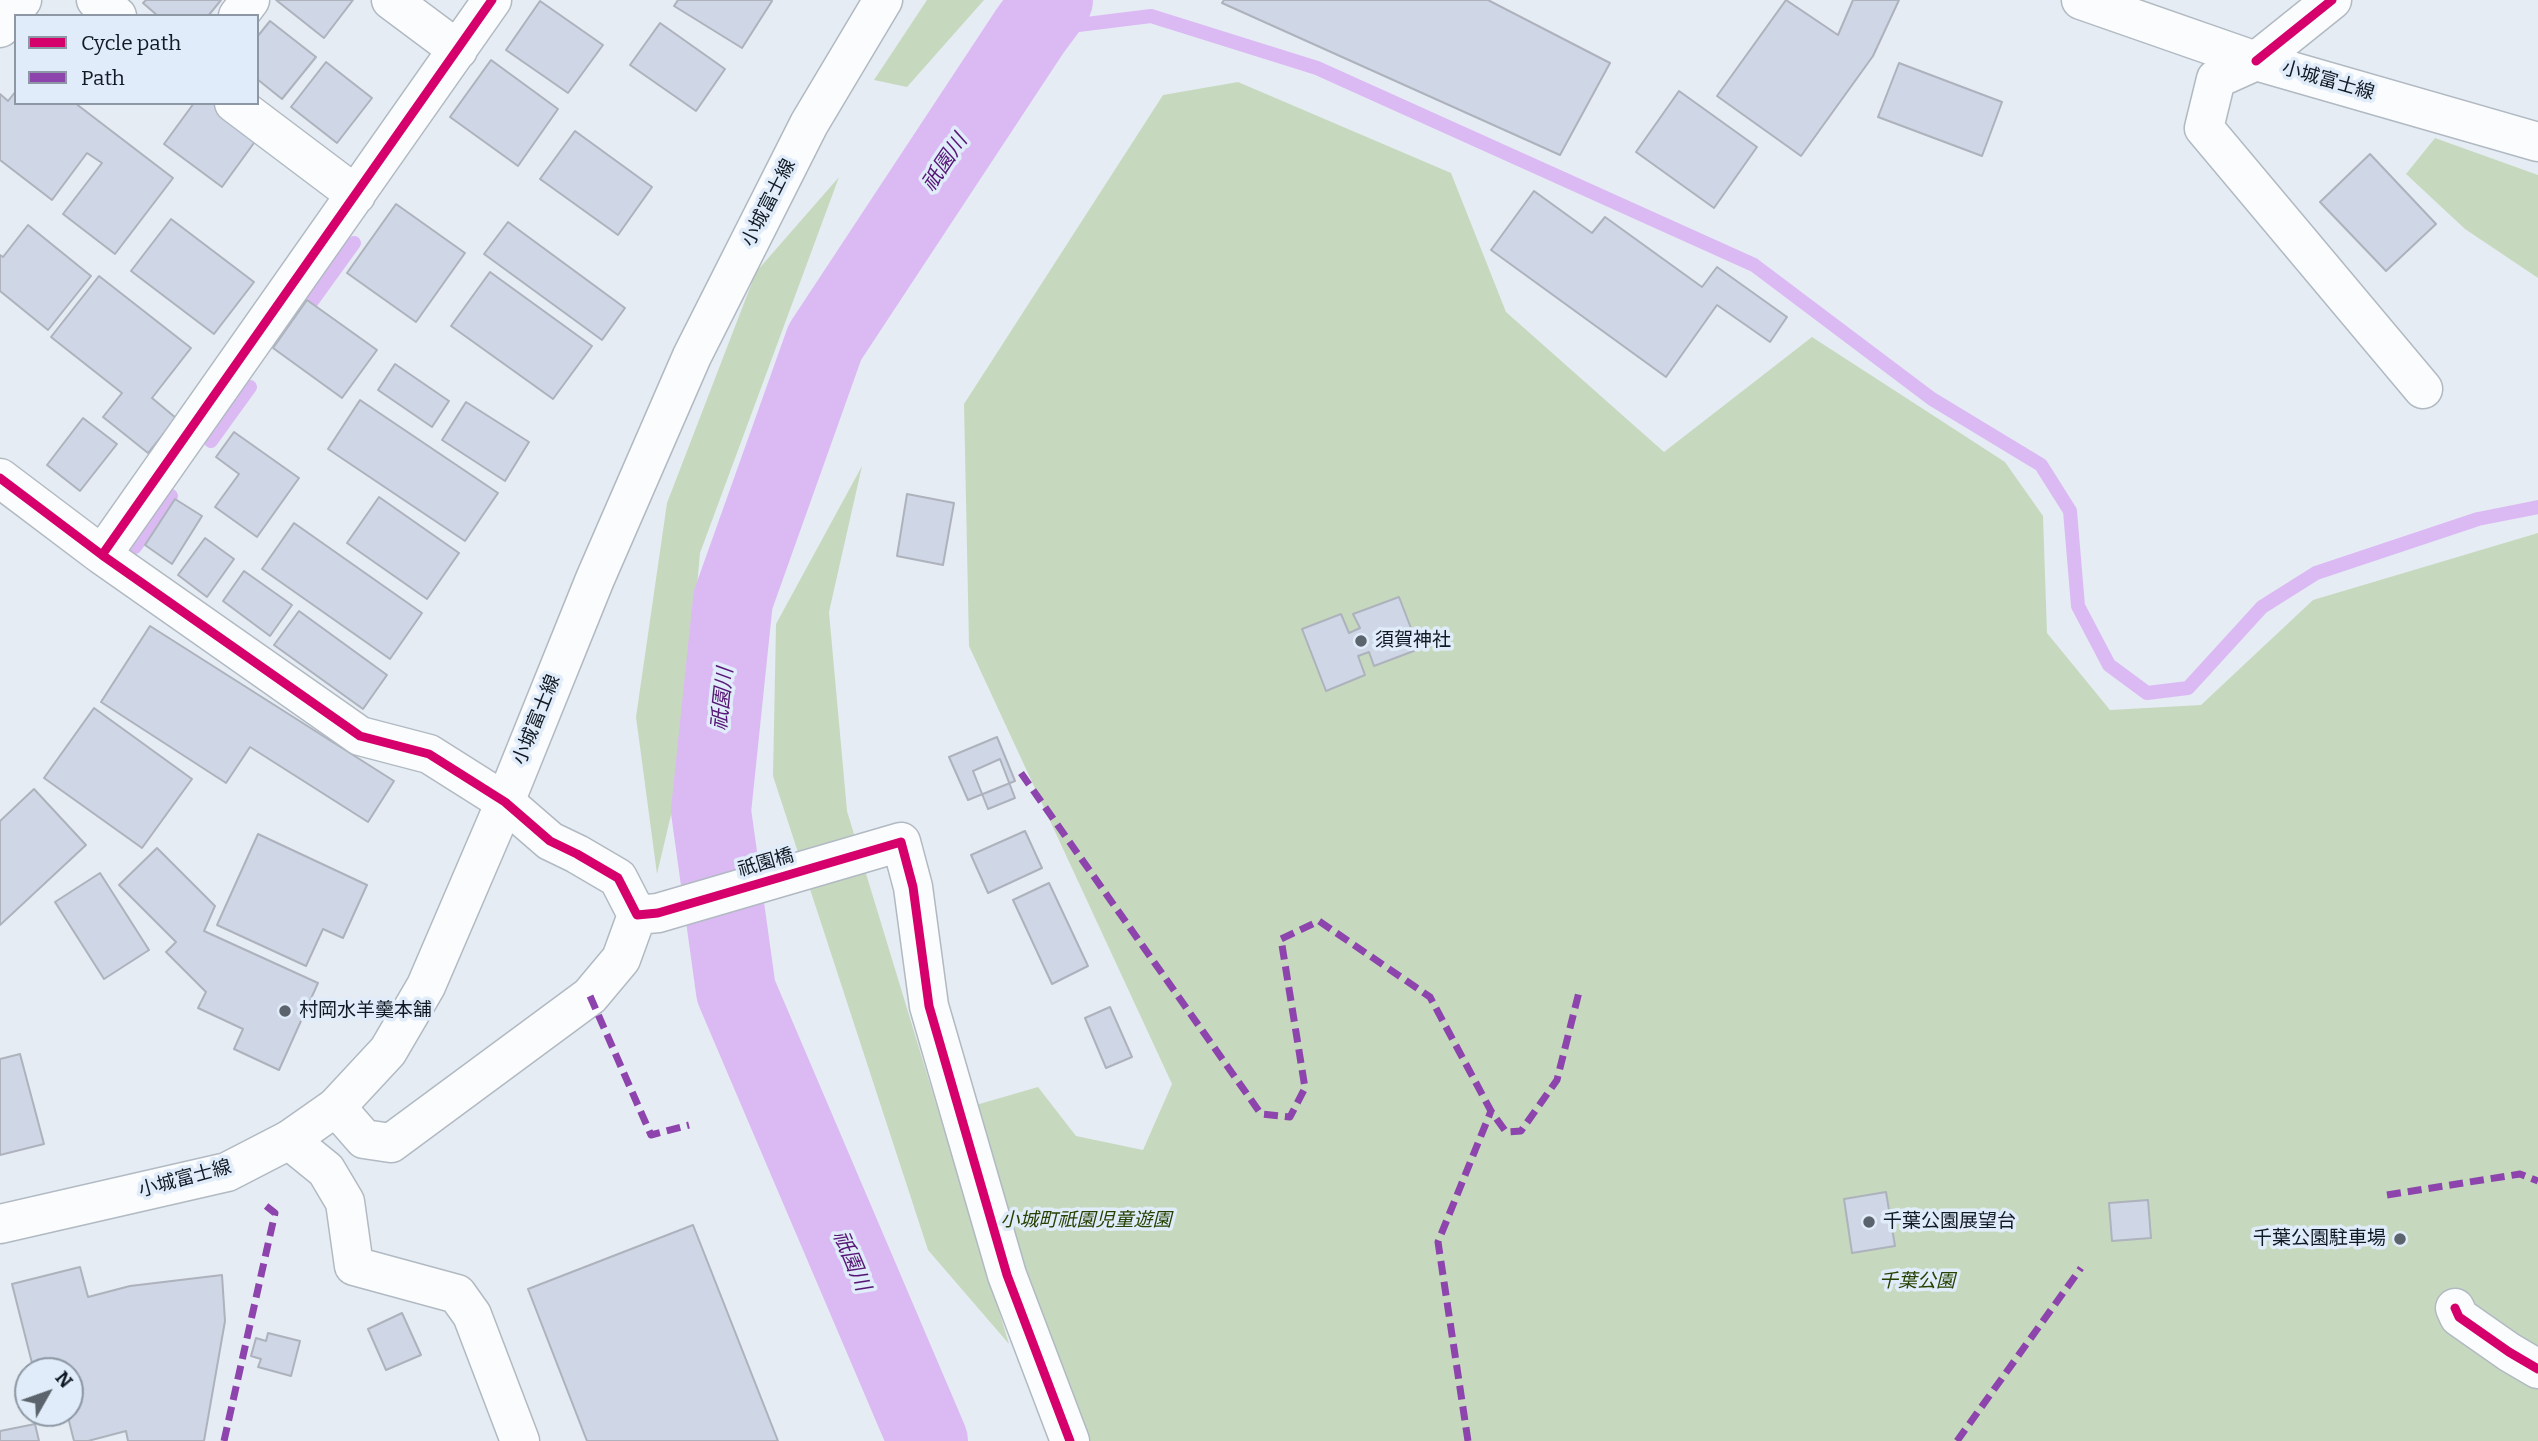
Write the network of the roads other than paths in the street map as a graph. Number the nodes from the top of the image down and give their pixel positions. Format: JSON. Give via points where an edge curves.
{"nodes":[{"id":1,"x":22,"y":0,"type":"edge"},
{"id":2,"x":96,"y":0,"type":"edge"},
{"id":3,"x":391,"y":0,"type":"edge"},
{"id":4,"x":492,"y":0,"type":"edge"},
{"id":5,"x":883,"y":0,"type":"edge"},
{"id":6,"x":2081,"y":0,"type":"edge"},
{"id":7,"x":2332,"y":0,"type":"edge"},
{"id":8,"x":114,"y":14,"type":"edge"},
{"id":9,"x":0,"y":28,"type":"edge"},
{"id":10,"x":458,"y":50,"type":"junction"},
{"id":11,"x":2256,"y":61,"type":"junction"},
{"id":12,"x":237,"y":105,"type":"edge"},
{"id":13,"x":2538,"y":142,"type":"edge"},
{"id":14,"x":356,"y":195,"type":"junction"},
{"id":15,"x":2423,"y":389,"type":"dead end"},
{"id":16,"x":0,"y":478,"type":"edge"},
{"id":17,"x":103,"y":555,"type":"junction"},
{"id":18,"x":505,"y":802,"type":"junction"},
{"id":19,"x":647,"y":914,"type":"junction"},
{"id":20,"x":336,"y":1107,"type":"junction"},
{"id":21,"x":289,"y":1140,"type":"junction"},
{"id":22,"x":0,"y":1224,"type":"edge"},
{"id":23,"x":2455,"y":1308,"type":"dead end"},
{"id":24,"x":2538,"y":1368,"type":"edge"},
{"id":25,"x":520,"y":1441,"type":"edge"},
{"id":26,"x":1070,"y":1441,"type":"edge"}],
"edges":[{"from":1,"to":9,"type":"street"},
{"from":2,"to":8,"type":"street"},
{"from":3,"to":10,"type":"street"},
{"from":4,"to":10,"type":"street"},
{"from":5,"to":18,"type":"street","name":"小城富士線","via":[[809,124],[692,356]]},
{"from":6,"to":11,"type":"street","name":"小城富士線"},
{"from":7,"to":11,"type":"street"},
{"from":10,"to":14,"type":"street"},
{"from":11,"to":13,"type":"street","name":"小城富士線"},
{"from":11,"to":15,"type":"street","via":[[2216,79],[2204,128]]},
{"from":12,"to":14,"type":"street"},
{"from":14,"to":17,"type":"street"},
{"from":16,"to":17,"type":"street"},
{"from":17,"to":18,"type":"street","via":[[360,736],[429,754]]},
{"from":18,"to":19,"type":"street","via":[[550,841],[618,878]]},
{"from":18,"to":20,"type":"street","name":"小城富士線","via":[[426,986],[388,1051]]},
{"from":19,"to":20,"type":"street","via":[[621,959],[590,996],[391,1143],[363,1139]]},
{"from":19,"to":26,"type":"street","name":"祇園橋","via":[[901,842],[913,887],[929,1006],[1007,1275]]},
{"from":20,"to":21,"type":"street","name":"小城富士線"},
{"from":21,"to":22,"type":"street","name":"小城富士線","via":[[226,1171]]},
{"from":21,"to":25,"type":"street","via":[[326,1170],[345,1202],[354,1266],[457,1294],[472,1315]]},
{"from":23,"to":24,"type":"street","via":[[2459,1317]]}]}
